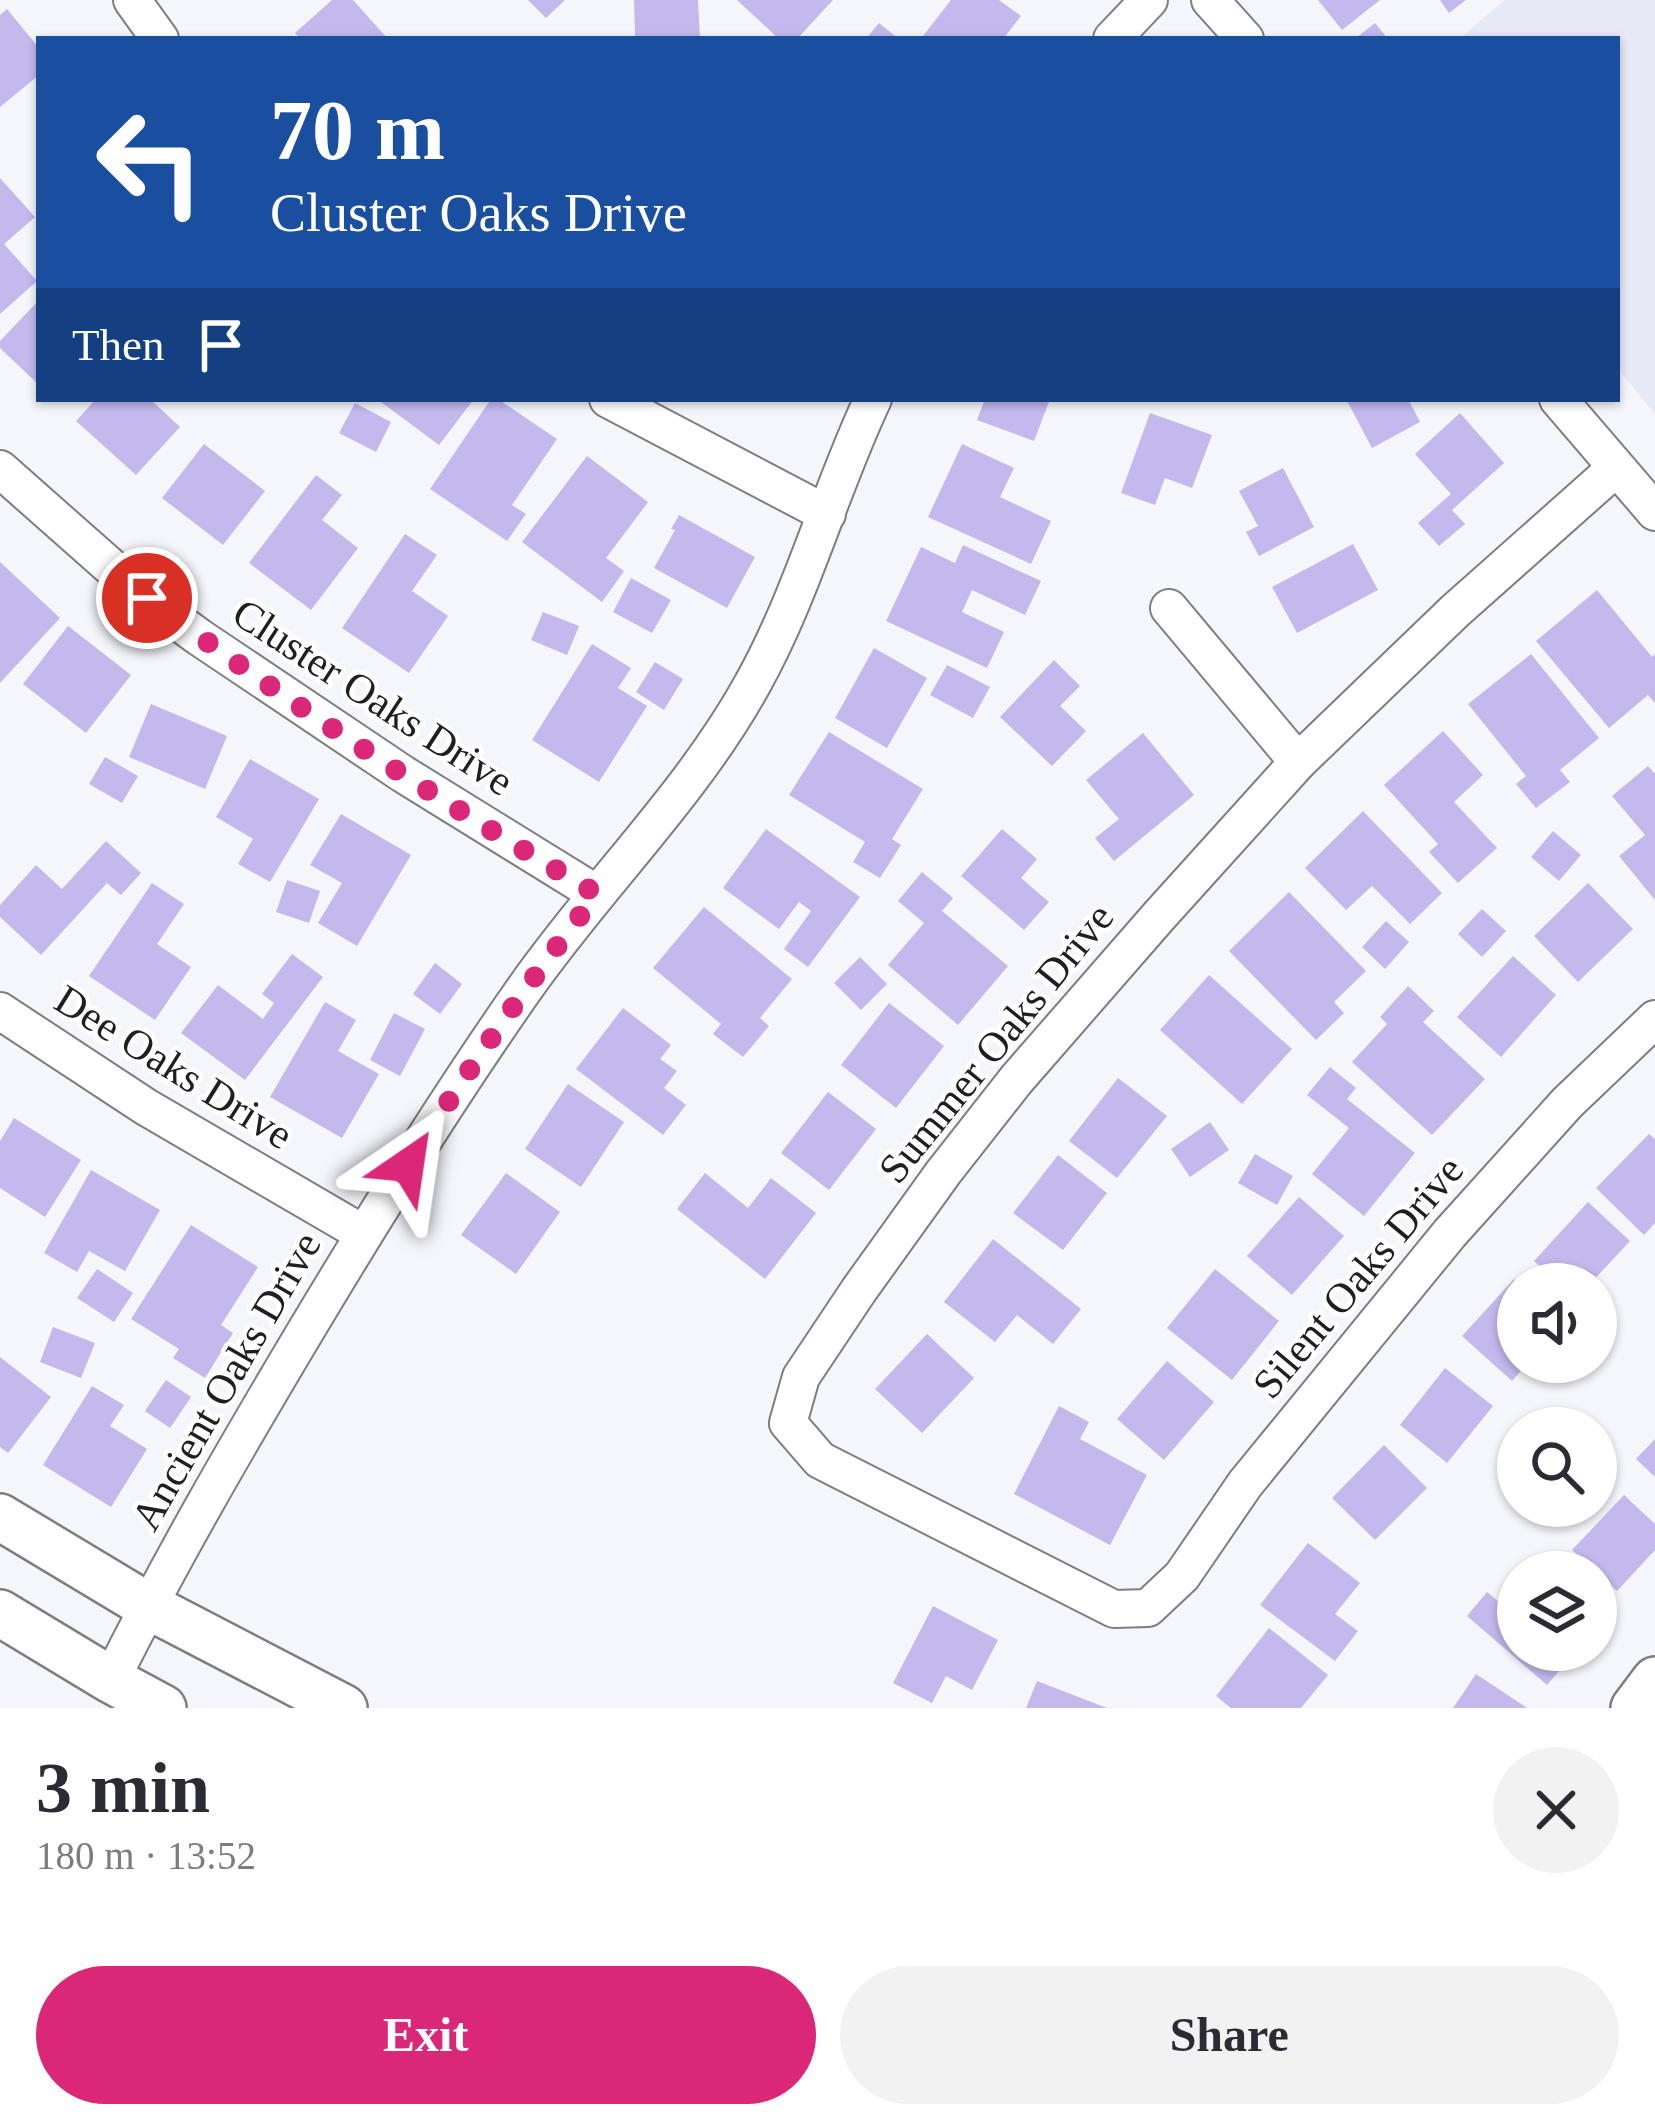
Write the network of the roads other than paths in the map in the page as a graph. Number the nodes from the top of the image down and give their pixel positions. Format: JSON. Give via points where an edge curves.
{"nodes":[{"id":1,"x":132,"y":0,"type":"edge"},
{"id":2,"x":1149,"y":0,"type":"edge"},
{"id":3,"x":1210,"y":0,"type":"edge"},
{"id":4,"x":158,"y":36,"type":"edge"},
{"id":5,"x":1115,"y":36,"type":"edge"},
{"id":6,"x":1242,"y":36,"type":"edge"},
{"id":7,"x":614,"y":402,"type":"edge"},
{"id":8,"x":872,"y":402,"type":"edge"},
{"id":9,"x":1561,"y":402,"type":"edge"},
{"id":10,"x":1616,"y":468,"type":"junction"},
{"id":11,"x":0,"y":469,"type":"edge"},
{"id":12,"x":1655,"y":512,"type":"edge"},
{"id":13,"x":827,"y":514,"type":"junction"},
{"id":14,"x":1169,"y":608,"type":"dead end"},
{"id":15,"x":1298,"y":762,"type":"junction"},
{"id":16,"x":597,"y":894,"type":"junction"},
{"id":17,"x":0,"y":1011,"type":"edge"},
{"id":18,"x":1655,"y":1019,"type":"edge"},
{"id":19,"x":364,"y":1234,"type":"junction"},
{"id":20,"x":0,"y":1517,"type":"edge"},
{"id":21,"x":148,"y":1606,"type":"junction"},
{"id":22,"x":1148,"y":1608,"type":"joint"},
{"id":23,"x":0,"y":1613,"type":"edge"},
{"id":24,"x":110,"y":1680,"type":"junction"},
{"id":25,"x":1655,"y":1680,"type":"edge"},
{"id":26,"x":163,"y":1708,"type":"edge"},
{"id":27,"x":344,"y":1708,"type":"edge"},
{"id":28,"x":1634,"y":1708,"type":"edge"}],
"edges":[{"from":1,"to":4,"type":"street"},
{"from":2,"to":5,"type":"street"},
{"from":3,"to":6,"type":"street"},
{"from":7,"to":13,"type":"street"},
{"from":8,"to":13,"type":"street","name":"Ancient Oaks Drive"},
{"from":9,"to":10,"type":"street"},
{"from":10,"to":12,"type":"street"},
{"from":10,"to":15,"type":"street","name":"Summer Oaks Drive"},
{"from":11,"to":16,"type":"street","name":"Cluster Oaks Drive","via":[[199,637]]},
{"from":13,"to":16,"type":"street","name":"Ancient Oaks Drive","via":[[753,685]]},
{"from":14,"to":15,"type":"street"},
{"from":15,"to":22,"type":"street","name":"Summer Oaks Drive","via":[[1016,1080],[944,1173],[800,1377],[788,1423],[820,1460],[1114,1609]]},
{"from":16,"to":19,"type":"street","name":"Ancient Oaks Drive","via":[[473,1061]]},
{"from":17,"to":19,"type":"street","name":"Dee Oaks Drive"},
{"from":18,"to":22,"type":"street","name":"Silent Oaks Drive","via":[[1450,1233],[1245,1484],[1182,1576]]},
{"from":19,"to":21,"type":"street","name":"Ancient Oaks Drive"},
{"from":20,"to":21,"type":"street"},
{"from":21,"to":24,"type":"street","name":"Ancient Oaks Drive"},
{"from":21,"to":27,"type":"street"},
{"from":23,"to":24,"type":"street"},
{"from":24,"to":26,"type":"street"},
{"from":25,"to":28,"type":"street"}]}
